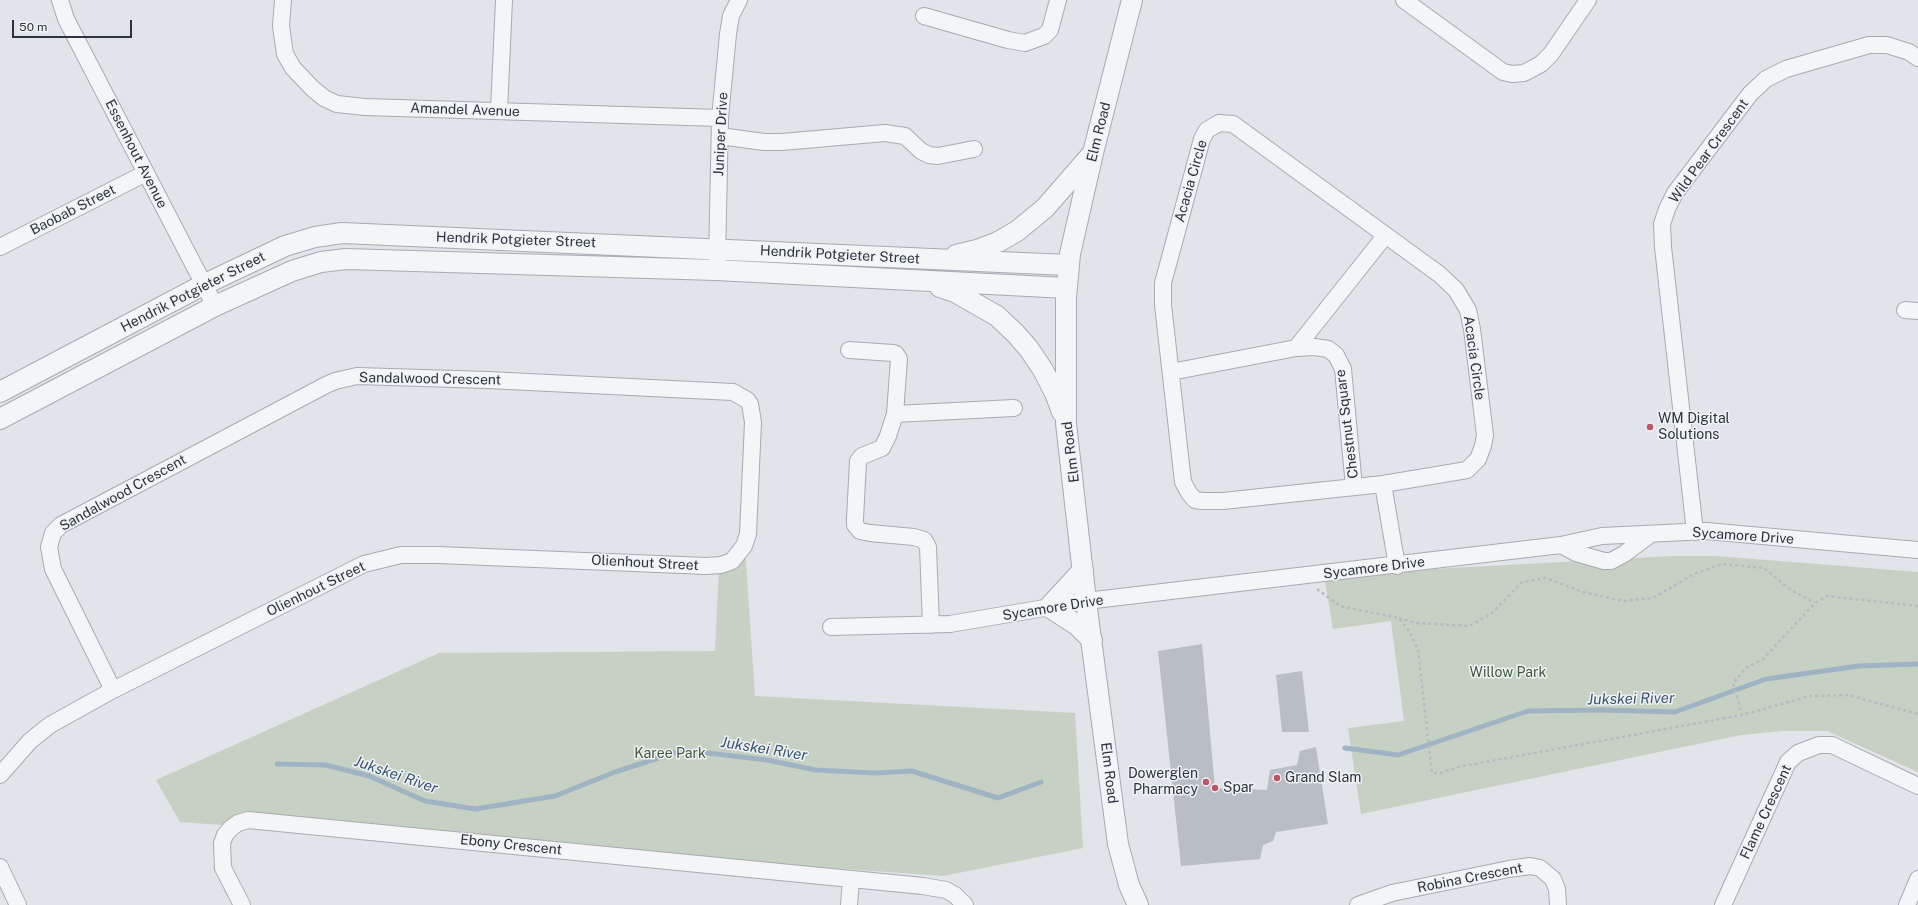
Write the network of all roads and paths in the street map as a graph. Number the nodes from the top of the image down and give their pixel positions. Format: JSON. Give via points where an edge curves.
{"nodes":[{"id":1,"x":60,"y":0,"type":"edge"},
{"id":2,"x":282,"y":0,"type":"edge"},
{"id":3,"x":504,"y":0,"type":"edge"},
{"id":4,"x":739,"y":0,"type":"edge"},
{"id":5,"x":1058,"y":0,"type":"edge"},
{"id":6,"x":1132,"y":0,"type":"edge"},
{"id":7,"x":1404,"y":0,"type":"edge"},
{"id":8,"x":1588,"y":0,"type":"edge"},
{"id":9,"x":924,"y":16,"type":"dead end"},
{"id":10,"x":1918,"y":58,"type":"edge"},
{"id":11,"x":499,"y":111,"type":"junction"},
{"id":12,"x":720,"y":118,"type":"junction"},
{"id":13,"x":720,"y":136,"type":"junction"},
{"id":14,"x":974,"y":149,"type":"dead end"},
{"id":15,"x":1093,"y":153,"type":"junction"},
{"id":16,"x":146,"y":172,"type":"junction"},
{"id":17,"x":1385,"y":236,"type":"junction"},
{"id":18,"x":0,"y":247,"type":"edge"},
{"id":19,"x":717,"y":248,"type":"junction"},
{"id":20,"x":918,"y":260,"type":"junction"},
{"id":21,"x":1068,"y":265,"type":"junction"},
{"id":22,"x":716,"y":270,"type":"junction"},
{"id":23,"x":928,"y":282,"type":"junction"},
{"id":24,"x":203,"y":285,"type":"junction"},
{"id":25,"x":1067,"y":288,"type":"junction"},
{"id":26,"x":215,"y":306,"type":"junction"},
{"id":27,"x":1296,"y":348,"type":"junction"},
{"id":28,"x":849,"y":350,"type":"dead end"},
{"id":29,"x":1171,"y":372,"type":"junction"},
{"id":30,"x":0,"y":392,"type":"edge"},
{"id":31,"x":1014,"y":408,"type":"dead end"},
{"id":32,"x":894,"y":414,"type":"junction"},
{"id":33,"x":0,"y":419,"type":"edge"},
{"id":34,"x":1066,"y":423,"type":"junction"},
{"id":35,"x":1382,"y":484,"type":"junction"},
{"id":36,"x":1354,"y":487,"type":"junction"},
{"id":37,"x":1695,"y":532,"type":"junction"},
{"id":38,"x":1651,"y":534,"type":"junction"},
{"id":39,"x":1561,"y":545,"type":"junction"},
{"id":40,"x":744,"y":546,"type":"joint"},
{"id":41,"x":1918,"y":550,"type":"edge"},
{"id":42,"x":1397,"y":566,"type":"junction"},
{"id":43,"x":1083,"y":570,"type":"junction"},
{"id":44,"x":1313,"y":575,"type":"junction"},
{"id":45,"x":1086,"y":601,"type":"junction"},
{"id":46,"x":1815,"y":604,"type":"junction"},
{"id":47,"x":1918,"y":606,"type":"edge"},
{"id":48,"x":1049,"y":607,"type":"junction"},
{"id":49,"x":1398,"y":618,"type":"junction"},
{"id":50,"x":931,"y":625,"type":"junction"},
{"id":51,"x":831,"y":627,"type":"dead end"},
{"id":52,"x":1092,"y":640,"type":"junction"},
{"id":53,"x":113,"y":690,"type":"junction"},
{"id":54,"x":1918,"y":714,"type":"edge"},
{"id":55,"x":1742,"y":715,"type":"junction"},
{"id":56,"x":0,"y":775,"type":"edge"},
{"id":57,"x":1918,"y":786,"type":"edge"},
{"id":58,"x":0,"y":867,"type":"edge"},
{"id":59,"x":1918,"y":879,"type":"edge"},
{"id":60,"x":851,"y":880,"type":"junction"},
{"id":61,"x":18,"y":905,"type":"edge"},
{"id":62,"x":242,"y":905,"type":"edge"},
{"id":63,"x":849,"y":905,"type":"edge"},
{"id":64,"x":965,"y":905,"type":"edge"},
{"id":65,"x":1138,"y":905,"type":"edge"},
{"id":66,"x":1358,"y":905,"type":"edge"},
{"id":67,"x":1558,"y":905,"type":"edge"},
{"id":68,"x":1724,"y":905,"type":"edge"},
{"id":69,"x":1907,"y":905,"type":"edge"}],
"edges":[{"from":1,"to":16,"type":"street","name":"Essenhout Avenue","via":[[66,19]]},
{"from":2,"to":11,"type":"street","name":"Amandel Avenue","via":[[281,26],[285,54],[293,68],[330,102],[352,106]]},
{"from":3,"to":11,"type":"street"},
{"from":4,"to":12,"type":"street","name":"Juniper Drive","via":[[731,16],[728,34]]},
{"from":5,"to":9,"type":"street","via":[[1050,30],[1044,36],[1025,43]]},
{"from":6,"to":15,"type":"street","name":"Elm Road"},
{"from":7,"to":8,"type":"street","via":[[1503,72],[1512,74],[1524,73],[1541,64],[1551,54]]},
{"from":10,"to":37,"type":"street","name":"Wild Pear Crescent","via":[[1887,44],[1869,45],[1786,69],[1766,79],[1750,94],[1675,193],[1667,209],[1662,224],[1663,247]]},
{"from":11,"to":12,"type":"street","name":"Amandel Avenue"},
{"from":12,"to":13,"type":"street","name":"Juniper Drive"},
{"from":13,"to":14,"type":"street","via":[[782,142],[885,133],[904,136],[929,155],[938,156]]},
{"from":13,"to":19,"type":"street","name":"Juniper Drive"},
{"from":15,"to":20,"type":"street","via":[[1045,208],[1017,231],[977,250]]},
{"from":15,"to":21,"type":"street","name":"Elm Road"},
{"from":16,"to":18,"type":"street","name":"Baobab Street"},
{"from":16,"to":24,"type":"street","name":"Essenhout Avenue"},
{"from":17,"to":27,"type":"street"},
{"from":17,"to":29,"type":"street","name":"Acacia Circle","via":[[1233,124],[1219,123],[1207,130],[1202,139],[1163,283]]},
{"from":17,"to":35,"type":"street","name":"Acacia Circle","via":[[1439,274],[1456,290],[1468,310],[1485,435],[1478,459],[1467,470]]},
{"from":19,"to":20,"type":"street","name":"Hendrik Potgieter Street"},
{"from":19,"to":22,"type":"street","name":"Juniper Drive"},
{"from":19,"to":24,"type":"street","name":"Hendrik Potgieter Street","via":[[342,233],[315,237],[285,246]]},
{"from":20,"to":21,"type":"street","name":"Hendrik Potgieter Street"},
{"from":21,"to":25,"type":"street","name":"Elm Road"},
{"from":22,"to":23,"type":"street","name":"Hendrik Potgieter Street"},
{"from":22,"to":26,"type":"street","name":"Hendrik Potgieter Street","via":[[346,259],[321,262],[292,270]]},
{"from":23,"to":25,"type":"street","name":"Hendrik Potgieter Street"},
{"from":23,"to":34,"type":"street","via":[[955,292],[997,316],[1016,334],[1030,349],[1043,370]]},
{"from":24,"to":26,"type":"street","name":"Essenhout Avenue"},
{"from":24,"to":30,"type":"street","name":"Hendrik Potgieter Street"},
{"from":25,"to":34,"type":"street","name":"Elm Road"},
{"from":26,"to":33,"type":"street","name":"Hendrik Potgieter Street"},
{"from":27,"to":29,"type":"street","name":"Chestnut Square"},
{"from":27,"to":36,"type":"street","name":"Chestnut Square","via":[[1315,346],[1328,349],[1336,355],[1343,370]]},
{"from":28,"to":32,"type":"street","via":[[896,354],[900,363]]},
{"from":29,"to":36,"type":"street","name":"Acacia Circle","via":[[1182,482],[1195,500],[1223,500]]},
{"from":31,"to":32,"type":"street"},
{"from":32,"to":50,"type":"street","via":[[886,443],[882,448],[862,456],[858,461],[855,525],[860,530],[870,533],[914,536],[924,540],[928,547]]},
{"from":34,"to":43,"type":"street","name":"Elm Road"},
{"from":35,"to":36,"type":"street","name":"Acacia Circle"},
{"from":35,"to":42,"type":"street"},
{"from":37,"to":38,"type":"street","name":"Sycamore Drive"},
{"from":37,"to":41,"type":"street","name":"Sycamore Drive"},
{"from":38,"to":39,"type":"street","name":"Sycamore Drive","via":[[1602,536]]},
{"from":38,"to":39,"type":"street","via":[[1611,561],[1576,553]]},
{"from":39,"to":42,"type":"street","name":"Sycamore Drive"},
{"from":40,"to":53,"type":"street","name":"Olienhout Street","via":[[732,561],[715,566],[438,555],[401,555],[380,559],[343,574]]},
{"from":40,"to":53,"type":"street","name":"Sandalwood Crescent","via":[[748,534],[753,422],[750,404],[741,395],[733,392],[496,380],[357,376],[344,378],[301,396],[61,525],[53,533],[49,547],[53,569]]},
{"from":42,"to":44,"type":"street","name":"Sycamore Drive"},
{"from":43,"to":45,"type":"street","name":"Elm Road"},
{"from":43,"to":48,"type":"street"},
{"from":44,"to":45,"type":"street","name":"Sycamore Drive"},
{"from":44,"to":49,"type":"path","via":[[1317,591],[1340,606]]},
{"from":45,"to":48,"type":"street","name":"Sycamore Drive"},
{"from":45,"to":52,"type":"street","name":"Elm Road"},
{"from":46,"to":47,"type":"path","via":[[1827,596]]},
{"from":46,"to":49,"type":"path","via":[[1788,588],[1764,568],[1722,564],[1694,574],[1653,598],[1623,601],[1583,592],[1546,578],[1522,582],[1491,614],[1469,626],[1416,624]]},
{"from":46,"to":55,"type":"path","via":[[1763,660],[1746,668],[1733,683]]},
{"from":48,"to":50,"type":"street","name":"Sycamore Drive"},
{"from":48,"to":52,"type":"street","via":[[1078,625]]},
{"from":49,"to":55,"type":"path","via":[[1409,631],[1418,649],[1432,773]]},
{"from":50,"to":51,"type":"street","name":"Sycamore Drive"},
{"from":52,"to":65,"type":"street","name":"Elm Road","via":[[1118,844],[1129,885]]},
{"from":53,"to":56,"type":"street","name":"Olienhout Street","via":[[42,731]]},
{"from":54,"to":55,"type":"path","via":[[1848,696],[1810,696]]},
{"from":57,"to":68,"type":"street","name":"Flame Crescent","via":[[1832,745],[1819,745],[1798,753],[1785,768]]},
{"from":58,"to":61,"type":"street"},
{"from":59,"to":69,"type":"street"},
{"from":60,"to":62,"type":"street","name":"Ebony Crescent","via":[[248,820],[231,828],[222,843],[223,868]]},
{"from":60,"to":63,"type":"street"},
{"from":60,"to":64,"type":"street","name":"Ebony Crescent","via":[[946,890],[956,895]]},
{"from":66,"to":67,"type":"street","name":"Robina Crescent","via":[[1392,893],[1530,866],[1540,868],[1553,879],[1557,889]]}]}
